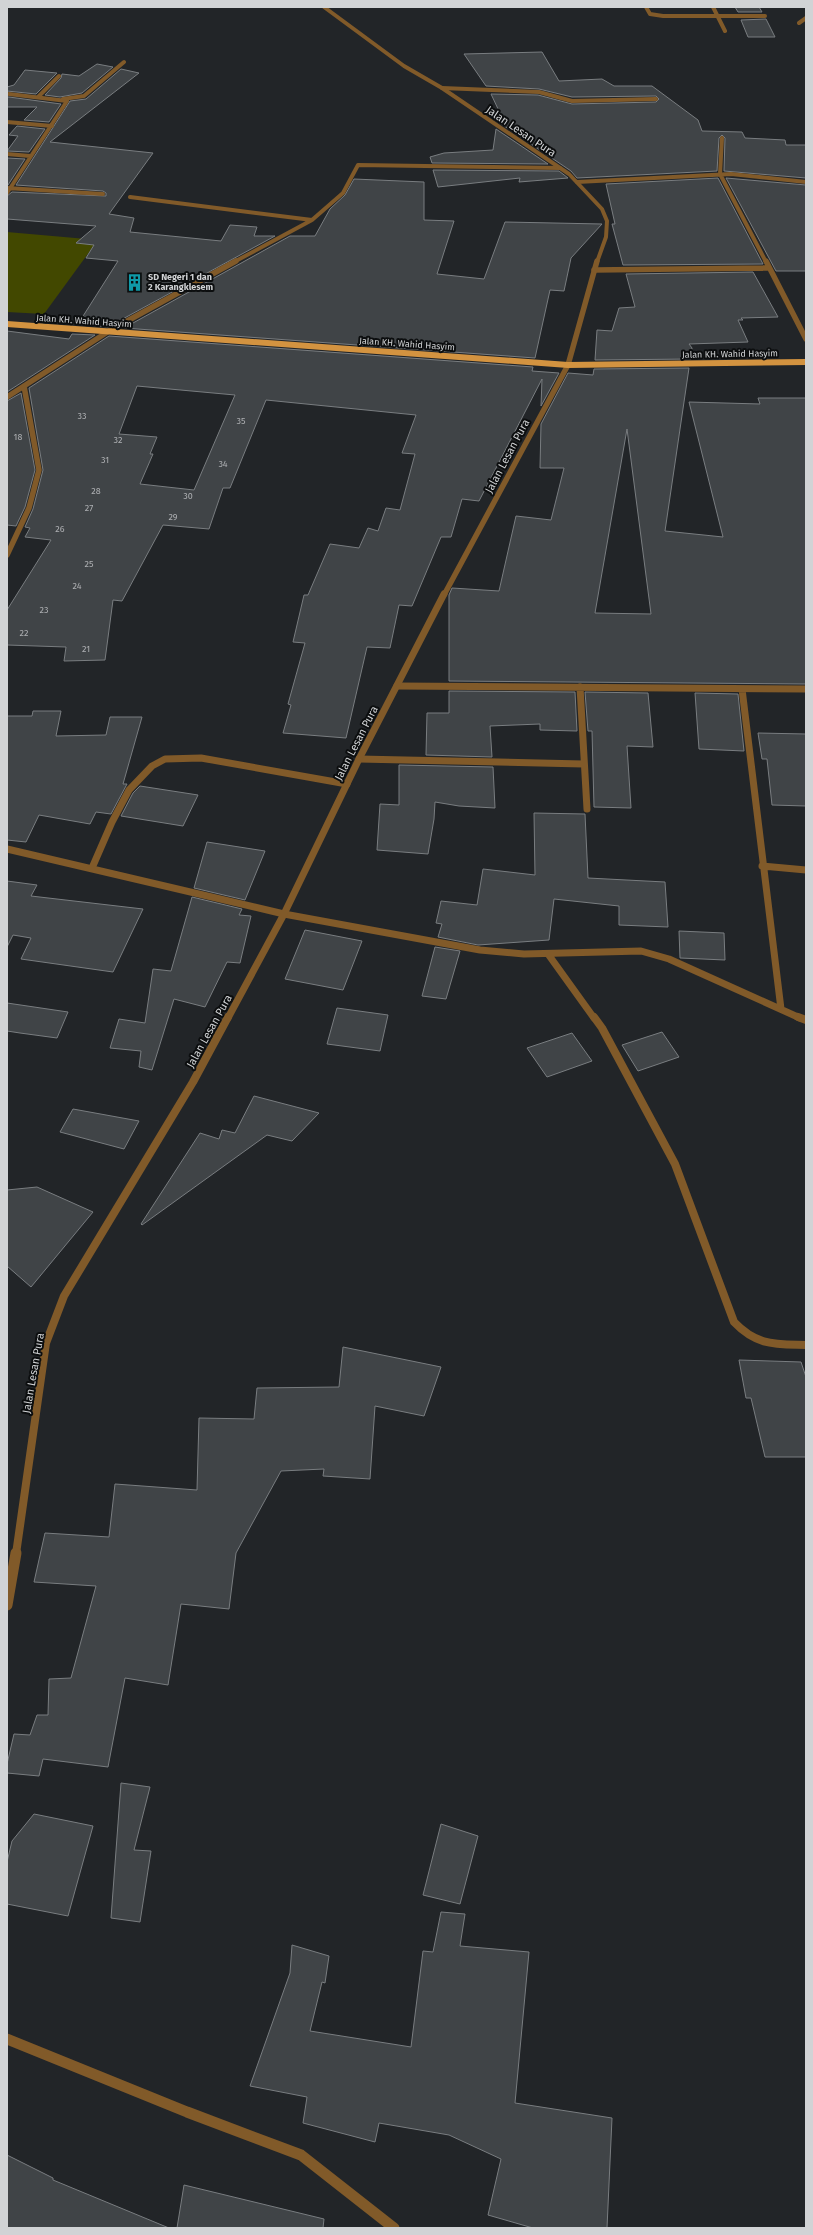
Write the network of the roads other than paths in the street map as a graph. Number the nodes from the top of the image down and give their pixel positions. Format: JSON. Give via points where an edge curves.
{"nodes":[{"id":1,"x":324,"y":7,"type":"edge"},
{"id":2,"x":646,"y":7,"type":"edge"},
{"id":3,"x":713,"y":7,"type":"edge"},
{"id":4,"x":717,"y":16,"type":"junction"},
{"id":5,"x":765,"y":16,"type":"dead end"},
{"id":6,"x":806,"y":18,"type":"edge"},
{"id":7,"x":799,"y":23,"type":"dead end"},
{"id":8,"x":725,"y":31,"type":"dead end"},
{"id":9,"x":124,"y":62,"type":"dead end"},
{"id":10,"x":59,"y":76,"type":"dead end"},
{"id":11,"x":442,"y":88,"type":"junction"},
{"id":12,"x":9,"y":94,"type":"dead end"},
{"id":13,"x":39,"y":96,"type":"junction"},
{"id":14,"x":63,"y":99,"type":"junction"},
{"id":15,"x":656,"y":99,"type":"dead end"},
{"id":16,"x":7,"y":122,"type":"edge"},
{"id":17,"x":52,"y":126,"type":"junction"},
{"id":18,"x":722,"y":138,"type":"dead end"},
{"id":19,"x":7,"y":154,"type":"edge"},
{"id":20,"x":30,"y":156,"type":"junction"},
{"id":21,"x":560,"y":168,"type":"junction"},
{"id":22,"x":720,"y":174,"type":"junction"},
{"id":23,"x":577,"y":182,"type":"junction"},
{"id":24,"x":806,"y":182,"type":"edge"},
{"id":25,"x":8,"y":190,"type":"edge"},
{"id":26,"x":103,"y":194,"type":"dead end"},
{"id":27,"x":130,"y":196,"type":"dead end"},
{"id":28,"x":312,"y":220,"type":"junction"},
{"id":29,"x":769,"y":268,"type":"junction"},
{"id":30,"x":594,"y":270,"type":"junction"},
{"id":31,"x":7,"y":324,"type":"edge"},
{"id":32,"x":109,"y":331,"type":"junction"},
{"id":33,"x":806,"y":340,"type":"edge"},
{"id":34,"x":806,"y":362,"type":"edge"},
{"id":35,"x":568,"y":365,"type":"junction"},
{"id":36,"x":24,"y":386,"type":"junction"},
{"id":37,"x":7,"y":397,"type":"edge"},
{"id":38,"x":7,"y":555,"type":"edge"},
{"id":39,"x":397,"y":686,"type":"junction"},
{"id":40,"x":580,"y":687,"type":"junction"},
{"id":41,"x":742,"y":689,"type":"junction"},
{"id":42,"x":806,"y":689,"type":"edge"},
{"id":43,"x":359,"y":760,"type":"junction"},
{"id":44,"x":583,"y":764,"type":"junction"},
{"id":45,"x":347,"y":784,"type":"junction"},
{"id":46,"x":587,"y":809,"type":"dead end"},
{"id":47,"x":7,"y":849,"type":"edge"},
{"id":48,"x":762,"y":866,"type":"junction"},
{"id":49,"x":92,"y":868,"type":"junction"},
{"id":50,"x":806,"y":870,"type":"edge"},
{"id":51,"x":284,"y":914,"type":"junction"},
{"id":52,"x":548,"y":954,"type":"junction"},
{"id":53,"x":781,"y":1009,"type":"junction"},
{"id":54,"x":806,"y":1020,"type":"edge"},
{"id":55,"x":806,"y":1345,"type":"edge"},
{"id":56,"x":7,"y":1605,"type":"edge"},
{"id":57,"x":7,"y":2039,"type":"edge"},
{"id":58,"x":394,"y":2228,"type":"edge"}],
"edges":[{"from":1,"to":11,"type":"street","name":"Jalan Lesan Pura","via":[[404,66]]},
{"from":2,"to":4,"type":"street","via":[[650,14],[655,15]]},
{"from":3,"to":4,"type":"street"},
{"from":4,"to":5,"type":"street"},
{"from":4,"to":8,"type":"street"},
{"from":6,"to":7,"type":"street"},
{"from":9,"to":14,"type":"street","via":[[84,96]]},
{"from":10,"to":13,"type":"street"},
{"from":11,"to":15,"type":"street","via":[[539,92],[561,101],[572,102]]},
{"from":11,"to":21,"type":"street","name":"Jalan Lesan Pura"},
{"from":12,"to":13,"type":"street"},
{"from":13,"to":14,"type":"street"},
{"from":14,"to":17,"type":"street","via":[[67,100],[66,104]]},
{"from":16,"to":17,"type":"street"},
{"from":17,"to":20,"type":"street"},
{"from":18,"to":22,"type":"street"},
{"from":19,"to":20,"type":"street"},
{"from":20,"to":25,"type":"street"},
{"from":21,"to":23,"type":"street","name":"Jalan Lesan Pura"},
{"from":21,"to":28,"type":"street","via":[[358,165],[343,193]]},
{"from":22,"to":23,"type":"street"},
{"from":22,"to":24,"type":"street","via":[[767,176]]},
{"from":22,"to":29,"type":"street"},
{"from":23,"to":30,"type":"street","name":"Jalan Lesan Pura","via":[[602,209],[607,221],[606,237]]},
{"from":25,"to":26,"type":"street"},
{"from":27,"to":28,"type":"street"},
{"from":28,"to":32,"type":"street"},
{"from":29,"to":30,"type":"street"},
{"from":29,"to":33,"type":"street"},
{"from":30,"to":35,"type":"street","name":"Jalan Lesan Pura"},
{"from":31,"to":32,"type":"main road","name":"Jalan KH. Wahid Hasyim"},
{"from":32,"to":35,"type":"main road","name":"Jalan KH. Wahid Hasyim"},
{"from":32,"to":36,"type":"street"},
{"from":34,"to":35,"type":"main road","name":"Jalan KH. Wahid Hasyim"},
{"from":35,"to":39,"type":"street","name":"Jalan Lesan Pura"},
{"from":36,"to":37,"type":"street"},
{"from":36,"to":38,"type":"street","via":[[39,470],[29,508]]},
{"from":39,"to":40,"type":"street"},
{"from":39,"to":43,"type":"street","name":"Jalan Lesan Pura"},
{"from":40,"to":41,"type":"street"},
{"from":40,"to":44,"type":"street"},
{"from":41,"to":42,"type":"street"},
{"from":41,"to":48,"type":"street"},
{"from":43,"to":44,"type":"street"},
{"from":43,"to":45,"type":"street","name":"Jalan Lesan Pura"},
{"from":44,"to":46,"type":"street"},
{"from":45,"to":49,"type":"street","via":[[201,758],[179,756],[164,760],[150,766],[135,780]]},
{"from":45,"to":51,"type":"street","name":"Jalan Lesan Pura"},
{"from":47,"to":49,"type":"street"},
{"from":48,"to":50,"type":"street"},
{"from":48,"to":53,"type":"street"},
{"from":49,"to":51,"type":"street"},
{"from":51,"to":52,"type":"street","via":[[480,950]]},
{"from":51,"to":56,"type":"street","name":"Jalan Lesan Pura","via":[[193,1082],[64,1296],[53,1319],[46,1343],[12,1585]]},
{"from":52,"to":53,"type":"street","via":[[626,951],[654,954]]},
{"from":52,"to":55,"type":"street","via":[[602,1028],[675,1164],[734,1322],[753,1340]]},
{"from":53,"to":54,"type":"street"},
{"from":57,"to":58,"type":"street","via":[[301,2155]]}]}
